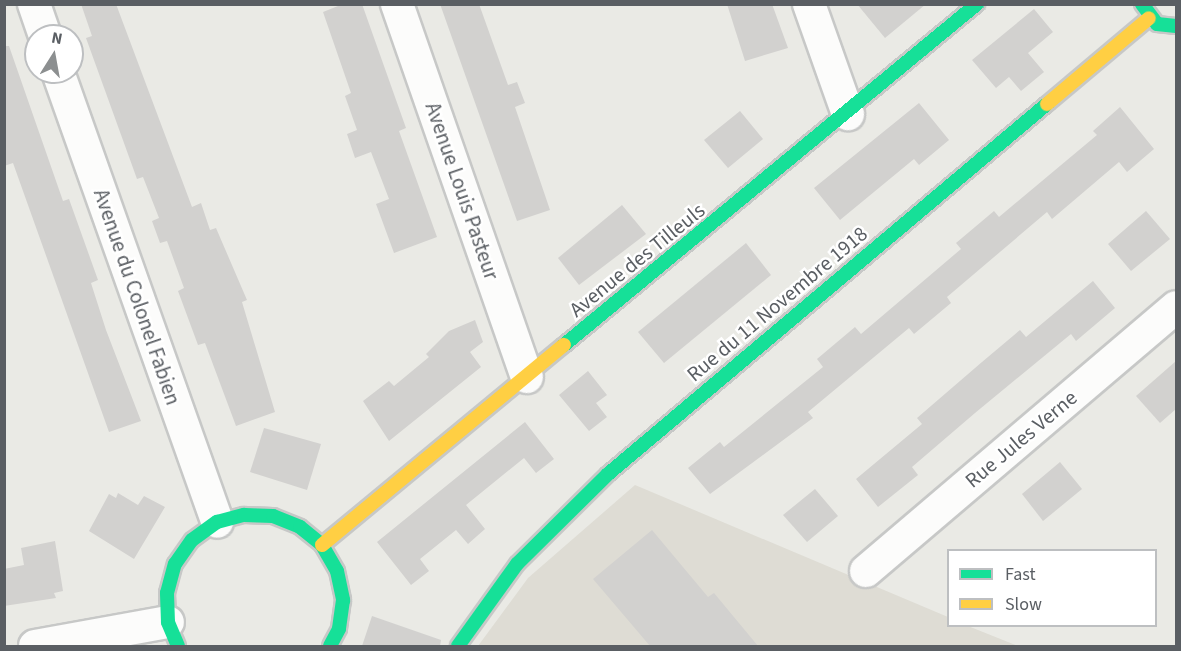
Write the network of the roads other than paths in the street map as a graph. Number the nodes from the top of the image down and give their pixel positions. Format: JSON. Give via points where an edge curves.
{"nodes":[{"id":1,"x":34,"y":4,"type":"edge"},
{"id":2,"x":397,"y":4,"type":"edge"},
{"id":3,"x":808,"y":4,"type":"edge"},
{"id":4,"x":977,"y":4,"type":"edge"},
{"id":5,"x":1142,"y":4,"type":"edge"},
{"id":6,"x":1149,"y":18,"type":"junction"},
{"id":7,"x":41,"y":24,"type":"edge"},
{"id":8,"x":1176,"y":26,"type":"edge"},
{"id":9,"x":62,"y":84,"type":"edge"},
{"id":10,"x":848,"y":114,"type":"junction"},
{"id":11,"x":1176,"y":307,"type":"edge"},
{"id":12,"x":527,"y":377,"type":"junction"},
{"id":13,"x":217,"y":522,"type":"junction"},
{"id":14,"x":322,"y":545,"type":"junction"},
{"id":15,"x":866,"y":571,"type":"dead end"},
{"id":16,"x":173,"y":634,"type":"edge"},
{"id":17,"x":35,"y":646,"type":"edge"},
{"id":18,"x":330,"y":646,"type":"edge"},
{"id":19,"x":458,"y":646,"type":"edge"}],
"edges":[{"from":1,"to":7,"type":"street"},
{"from":2,"to":12,"type":"street","name":"Avenue Louis Pasteur"},
{"from":3,"to":10,"type":"street"},
{"from":4,"to":10,"type":"street","name":"Avenue des Tilleuls"},
{"from":5,"to":6,"type":"street"},
{"from":6,"to":8,"type":"street","via":[[1157,24]]},
{"from":6,"to":19,"type":"street","name":"Rue du 11 Novembre 1918","via":[[608,474],[518,564]]},
{"from":9,"to":13,"type":"street","name":"Avenue du Colonel Fabien"},
{"from":10,"to":12,"type":"street","name":"Avenue des Tilleuls"},
{"from":11,"to":15,"type":"street","name":"Rue Jules Verne"},
{"from":12,"to":14,"type":"street","name":"Avenue des Tilleuls"},
{"from":13,"to":14,"type":"street","via":[[244,515],[273,516],[300,527]]},
{"from":13,"to":16,"type":"street","via":[[192,540],[175,564],[166,592]]},
{"from":14,"to":18,"type":"street","via":[[337,571],[343,600],[339,629]]},
{"from":16,"to":17,"type":"street"}]}
